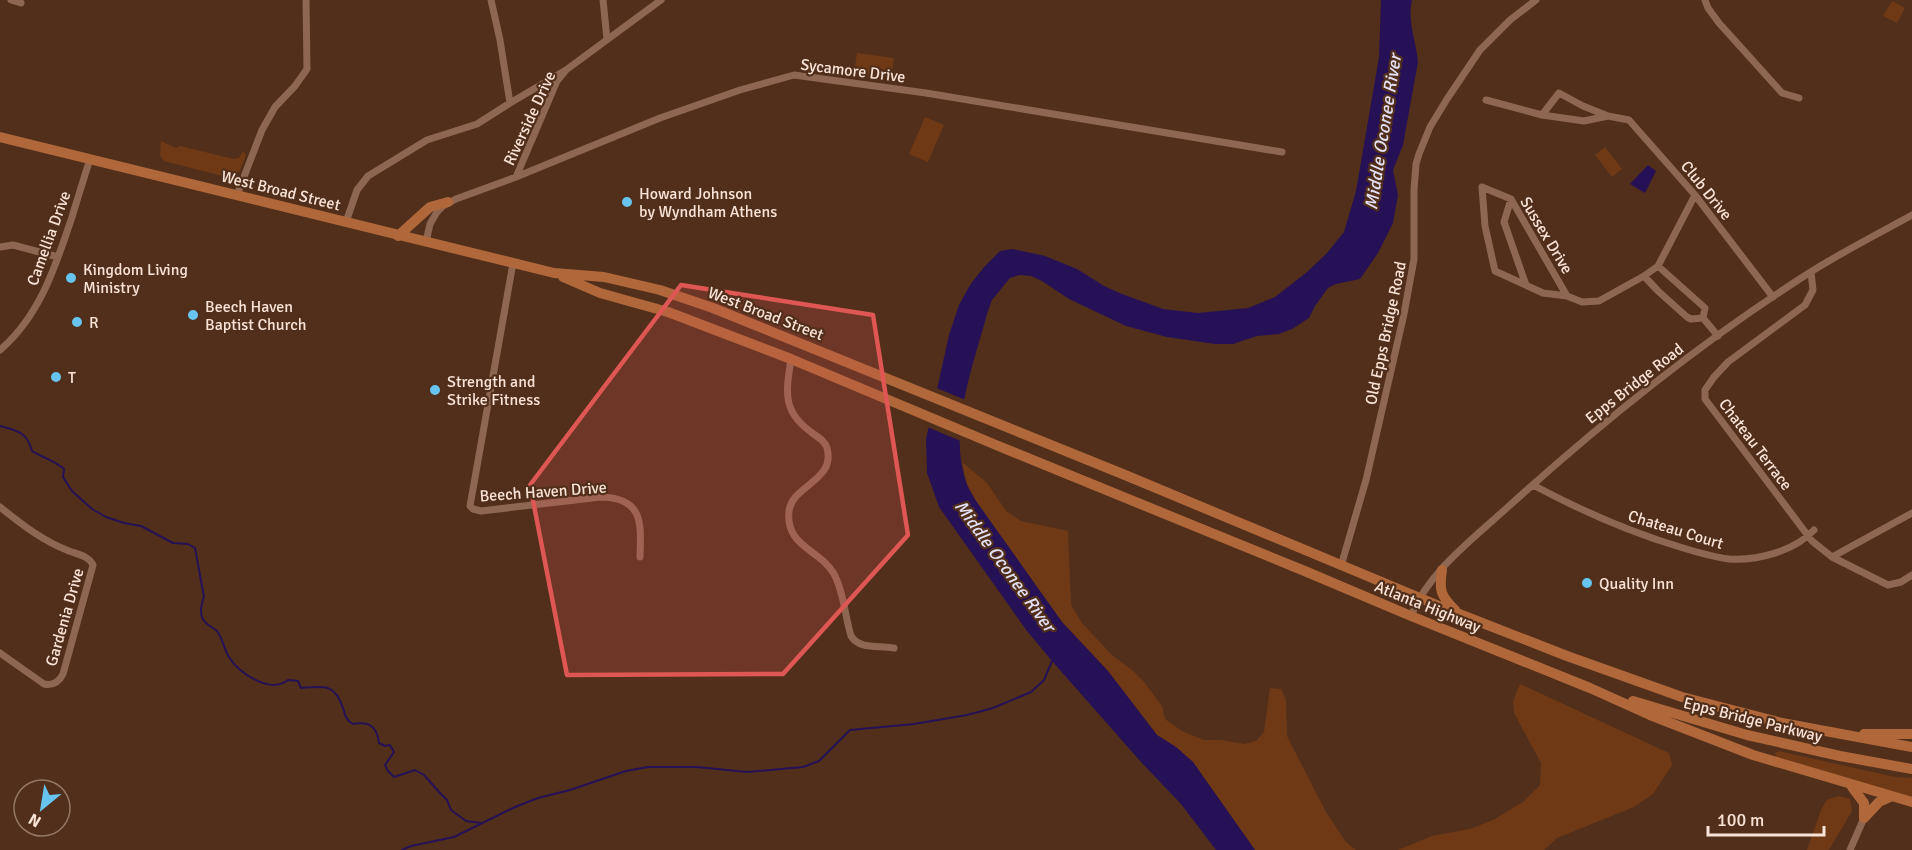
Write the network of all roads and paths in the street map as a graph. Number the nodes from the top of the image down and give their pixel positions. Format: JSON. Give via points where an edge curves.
{"nodes":[{"id":1,"x":11,"y":0,"type":"edge"},
{"id":2,"x":306,"y":0,"type":"edge"},
{"id":3,"x":491,"y":0,"type":"edge"},
{"id":4,"x":603,"y":0,"type":"edge"},
{"id":5,"x":661,"y":0,"type":"edge"},
{"id":6,"x":1536,"y":0,"type":"edge"},
{"id":7,"x":1705,"y":0,"type":"edge"},
{"id":8,"x":21,"y":3,"type":"dead end"},
{"id":9,"x":607,"y":39,"type":"junction"},
{"id":10,"x":566,"y":70,"type":"junction"},
{"id":11,"x":1799,"y":98,"type":"dead end"},
{"id":12,"x":1486,"y":100,"type":"dead end"},
{"id":13,"x":510,"y":103,"type":"junction"},
{"id":14,"x":1542,"y":115,"type":"junction"},
{"id":15,"x":1608,"y":116,"type":"junction"},
{"id":16,"x":0,"y":137,"type":"edge"},
{"id":17,"x":1282,"y":152,"type":"dead end"},
{"id":18,"x":90,"y":159,"type":"junction"},
{"id":19,"x":516,"y":177,"type":"junction"},
{"id":20,"x":237,"y":195,"type":"junction"},
{"id":21,"x":1695,"y":195,"type":"junction"},
{"id":22,"x":1511,"y":198,"type":"junction"},
{"id":23,"x":448,"y":202,"type":"junction"},
{"id":24,"x":1912,"y":214,"type":"edge"},
{"id":25,"x":346,"y":222,"type":"junction"},
{"id":26,"x":398,"y":236,"type":"junction"},
{"id":27,"x":426,"y":242,"type":"junction"},
{"id":28,"x":0,"y":247,"type":"edge"},
{"id":29,"x":58,"y":257,"type":"junction"},
{"id":30,"x":513,"y":263,"type":"junction"},
{"id":31,"x":1658,"y":266,"type":"junction"},
{"id":32,"x":1811,"y":272,"type":"junction"},
{"id":33,"x":554,"y":273,"type":"junction"},
{"id":34,"x":1644,"y":276,"type":"junction"},
{"id":35,"x":1526,"y":285,"type":"junction"},
{"id":36,"x":1567,"y":296,"type":"junction"},
{"id":37,"x":1773,"y":297,"type":"junction"},
{"id":38,"x":729,"y":315,"type":"junction"},
{"id":39,"x":1703,"y":318,"type":"junction"},
{"id":40,"x":723,"y":333,"type":"junction"},
{"id":41,"x":1718,"y":336,"type":"junction"},
{"id":42,"x":0,"y":350,"type":"edge"},
{"id":43,"x":791,"y":359,"type":"junction"},
{"id":44,"x":959,"y":408,"type":"joint"},
{"id":45,"x":938,"y":421,"type":"joint"},
{"id":46,"x":1533,"y":485,"type":"junction"},
{"id":47,"x":0,"y":507,"type":"edge"},
{"id":48,"x":1912,"y":513,"type":"edge"},
{"id":49,"x":1811,"y":533,"type":"junction"},
{"id":50,"x":640,"y":557,"type":"dead end"},
{"id":51,"x":1832,"y":557,"type":"junction"},
{"id":52,"x":1341,"y":566,"type":"junction"},
{"id":53,"x":1442,"y":570,"type":"junction"},
{"id":54,"x":1912,"y":575,"type":"edge"},
{"id":55,"x":1418,"y":598,"type":"junction"},
{"id":56,"x":1459,"y":614,"type":"junction"},
{"id":57,"x":1411,"y":616,"type":"junction"},
{"id":58,"x":894,"y":648,"type":"dead end"},
{"id":59,"x":0,"y":653,"type":"edge"},
{"id":60,"x":1590,"y":688,"type":"junction"},
{"id":61,"x":1912,"y":734,"type":"edge"},
{"id":62,"x":1852,"y":735,"type":"junction"},
{"id":63,"x":1912,"y":747,"type":"edge"},
{"id":64,"x":1912,"y":769,"type":"edge"},
{"id":65,"x":1850,"y":785,"type":"junction"},
{"id":66,"x":1890,"y":797,"type":"junction"},
{"id":67,"x":1912,"y":802,"type":"edge"},
{"id":68,"x":1864,"y":818,"type":"junction"},
{"id":69,"x":1850,"y":850,"type":"edge"}],
"edges":[{"from":1,"to":8,"type":"street"},
{"from":2,"to":20,"type":"street","via":[[307,69],[275,107],[262,130]]},
{"from":3,"to":13,"type":"street"},
{"from":4,"to":9,"type":"street"},
{"from":5,"to":9,"type":"street","name":"Riverside Drive"},
{"from":6,"to":52,"type":"street","name":"Old Epps Bridge Road","via":[[1480,50],[1430,127],[1419,154],[1412,270],[1366,480]]},
{"from":7,"to":11,"type":"street","via":[[1719,23],[1782,93]]},
{"from":9,"to":10,"type":"street","name":"Riverside Drive"},
{"from":10,"to":13,"type":"street","name":"Riverside Drive"},
{"from":10,"to":19,"type":"street","name":"Riverside Drive","via":[[557,81]]},
{"from":12,"to":14,"type":"street","name":"Club Drive"},
{"from":13,"to":25,"type":"street","name":"Riverside Drive","via":[[477,124],[415,146],[368,176],[357,190]]},
{"from":14,"to":15,"type":"street","name":"Club Drive","via":[[1584,121]]},
{"from":14,"to":15,"type":"street","name":"Club Drive","via":[[1559,93]]},
{"from":15,"to":21,"type":"street","name":"Club Drive","via":[[1629,120]]},
{"from":16,"to":18,"type":"main road","name":"West Broad Street"},
{"from":17,"to":19,"type":"street","name":"Sycamore Drive","via":[[794,75],[660,118]]},
{"from":18,"to":20,"type":"main road","name":"West Broad Street"},
{"from":18,"to":29,"type":"street","name":"Camellia Drive"},
{"from":19,"to":23,"type":"street","name":"Sycamore Drive"},
{"from":20,"to":25,"type":"main road","name":"West Broad Street"},
{"from":21,"to":31,"type":"street"},
{"from":21,"to":37,"type":"street","name":"Club Drive"},
{"from":22,"to":35,"type":"street","via":[[1504,222]]},
{"from":22,"to":35,"type":"street","name":"Sussex Drive","via":[[1482,187],[1495,271]]},
{"from":22,"to":36,"type":"street","name":"Sussex Drive"},
{"from":23,"to":26,"type":"main road","via":[[430,207]]},
{"from":23,"to":27,"type":"street","via":[[433,219]]},
{"from":24,"to":32,"type":"street","name":"Epps Bridge Road"},
{"from":25,"to":26,"type":"main road","name":"West Broad Street"},
{"from":26,"to":27,"type":"main road","name":"West Broad Street"},
{"from":27,"to":30,"type":"main road","name":"West Broad Street"},
{"from":28,"to":29,"type":"street","via":[[13,245]]},
{"from":29,"to":42,"type":"street","name":"Camellia Drive","via":[[36,307]]},
{"from":30,"to":33,"type":"main road","name":"West Broad Street"},
{"from":30,"to":50,"type":"street","name":"Beech Haven Drive","via":[[470,506],[482,511],[602,497],[617,499],[632,506],[639,518]]},
{"from":31,"to":34,"type":"street","name":"Sussex Drive"},
{"from":31,"to":39,"type":"street","via":[[1706,308]]},
{"from":32,"to":37,"type":"street","name":"Epps Bridge Road"},
{"from":32,"to":49,"type":"street","name":"Chateau Terrace","via":[[1814,290],[1805,305],[1728,362],[1705,390],[1705,399]]},
{"from":33,"to":38,"type":"main road","name":"West Broad Street","via":[[604,277],[660,290]]},
{"from":33,"to":40,"type":"main road","name":"West Broad Street","via":[[600,293]]},
{"from":34,"to":36,"type":"street","name":"Sussex Drive","via":[[1599,301],[1582,302]]},
{"from":34,"to":39,"type":"street","via":[[1691,320]]},
{"from":35,"to":36,"type":"street","name":"Sussex Drive","via":[[1543,293]]},
{"from":37,"to":41,"type":"street","name":"Epps Bridge Road"},
{"from":38,"to":40,"type":"main road"},
{"from":38,"to":44,"type":"main road","name":"West Broad Street"},
{"from":39,"to":41,"type":"street"},
{"from":40,"to":43,"type":"main road","name":"West Broad Street"},
{"from":41,"to":46,"type":"street","name":"Epps Bridge Road","via":[[1633,399]]},
{"from":43,"to":45,"type":"main road","name":"West Broad Street"},
{"from":43,"to":58,"type":"street","via":[[789,406],[801,424],[824,442],[828,454],[822,474],[790,505],[791,530],[835,576],[855,642]]},
{"from":44,"to":52,"type":"main road","name":"Atlanta Highway"},
{"from":45,"to":57,"type":"main road","name":"Atlanta Highway"},
{"from":46,"to":49,"type":"street","name":"Chateau Court","via":[[1639,534],[1703,554],[1729,558],[1785,551]]},
{"from":46,"to":53,"type":"street","name":"Epps Bridge Road"},
{"from":47,"to":59,"type":"street","name":"Gardenia Drive","via":[[39,536],[88,558],[93,564],[58,681],[44,684]]},
{"from":48,"to":51,"type":"street"},
{"from":49,"to":51,"type":"street","name":"Chateau Terrace"},
{"from":51,"to":54,"type":"street","name":"Chateau Terrace","via":[[1888,585]]},
{"from":52,"to":55,"type":"main road","name":"Atlanta Highway"},
{"from":53,"to":55,"type":"street","name":"Epps Bridge Road"},
{"from":53,"to":56,"type":"main road","via":[[1442,596]]},
{"from":55,"to":56,"type":"main road","name":"Atlanta Highway"},
{"from":55,"to":57,"type":"street","name":"Epps Bridge Road"},
{"from":56,"to":62,"type":"main road","name":"Atlanta Highway","via":[[1682,697],[1782,723]]},
{"from":57,"to":60,"type":"main road","name":"Atlanta Highway"},
{"from":60,"to":64,"type":"main road","name":"Epps Bridge Parkway","via":[[1720,728]]},
{"from":60,"to":65,"type":"main road","name":"Atlanta Highway","via":[[1753,755]]},
{"from":61,"to":62,"type":"main road"},
{"from":62,"to":63,"type":"main road","name":"Atlanta Highway"},
{"from":65,"to":66,"type":"main road","name":"Atlanta Highway"},
{"from":65,"to":68,"type":"main road","via":[[1862,798]]},
{"from":66,"to":67,"type":"main road","name":"Atlanta Highway"},
{"from":66,"to":68,"type":"main road","via":[[1879,802]]},
{"from":68,"to":69,"type":"street"}]}
